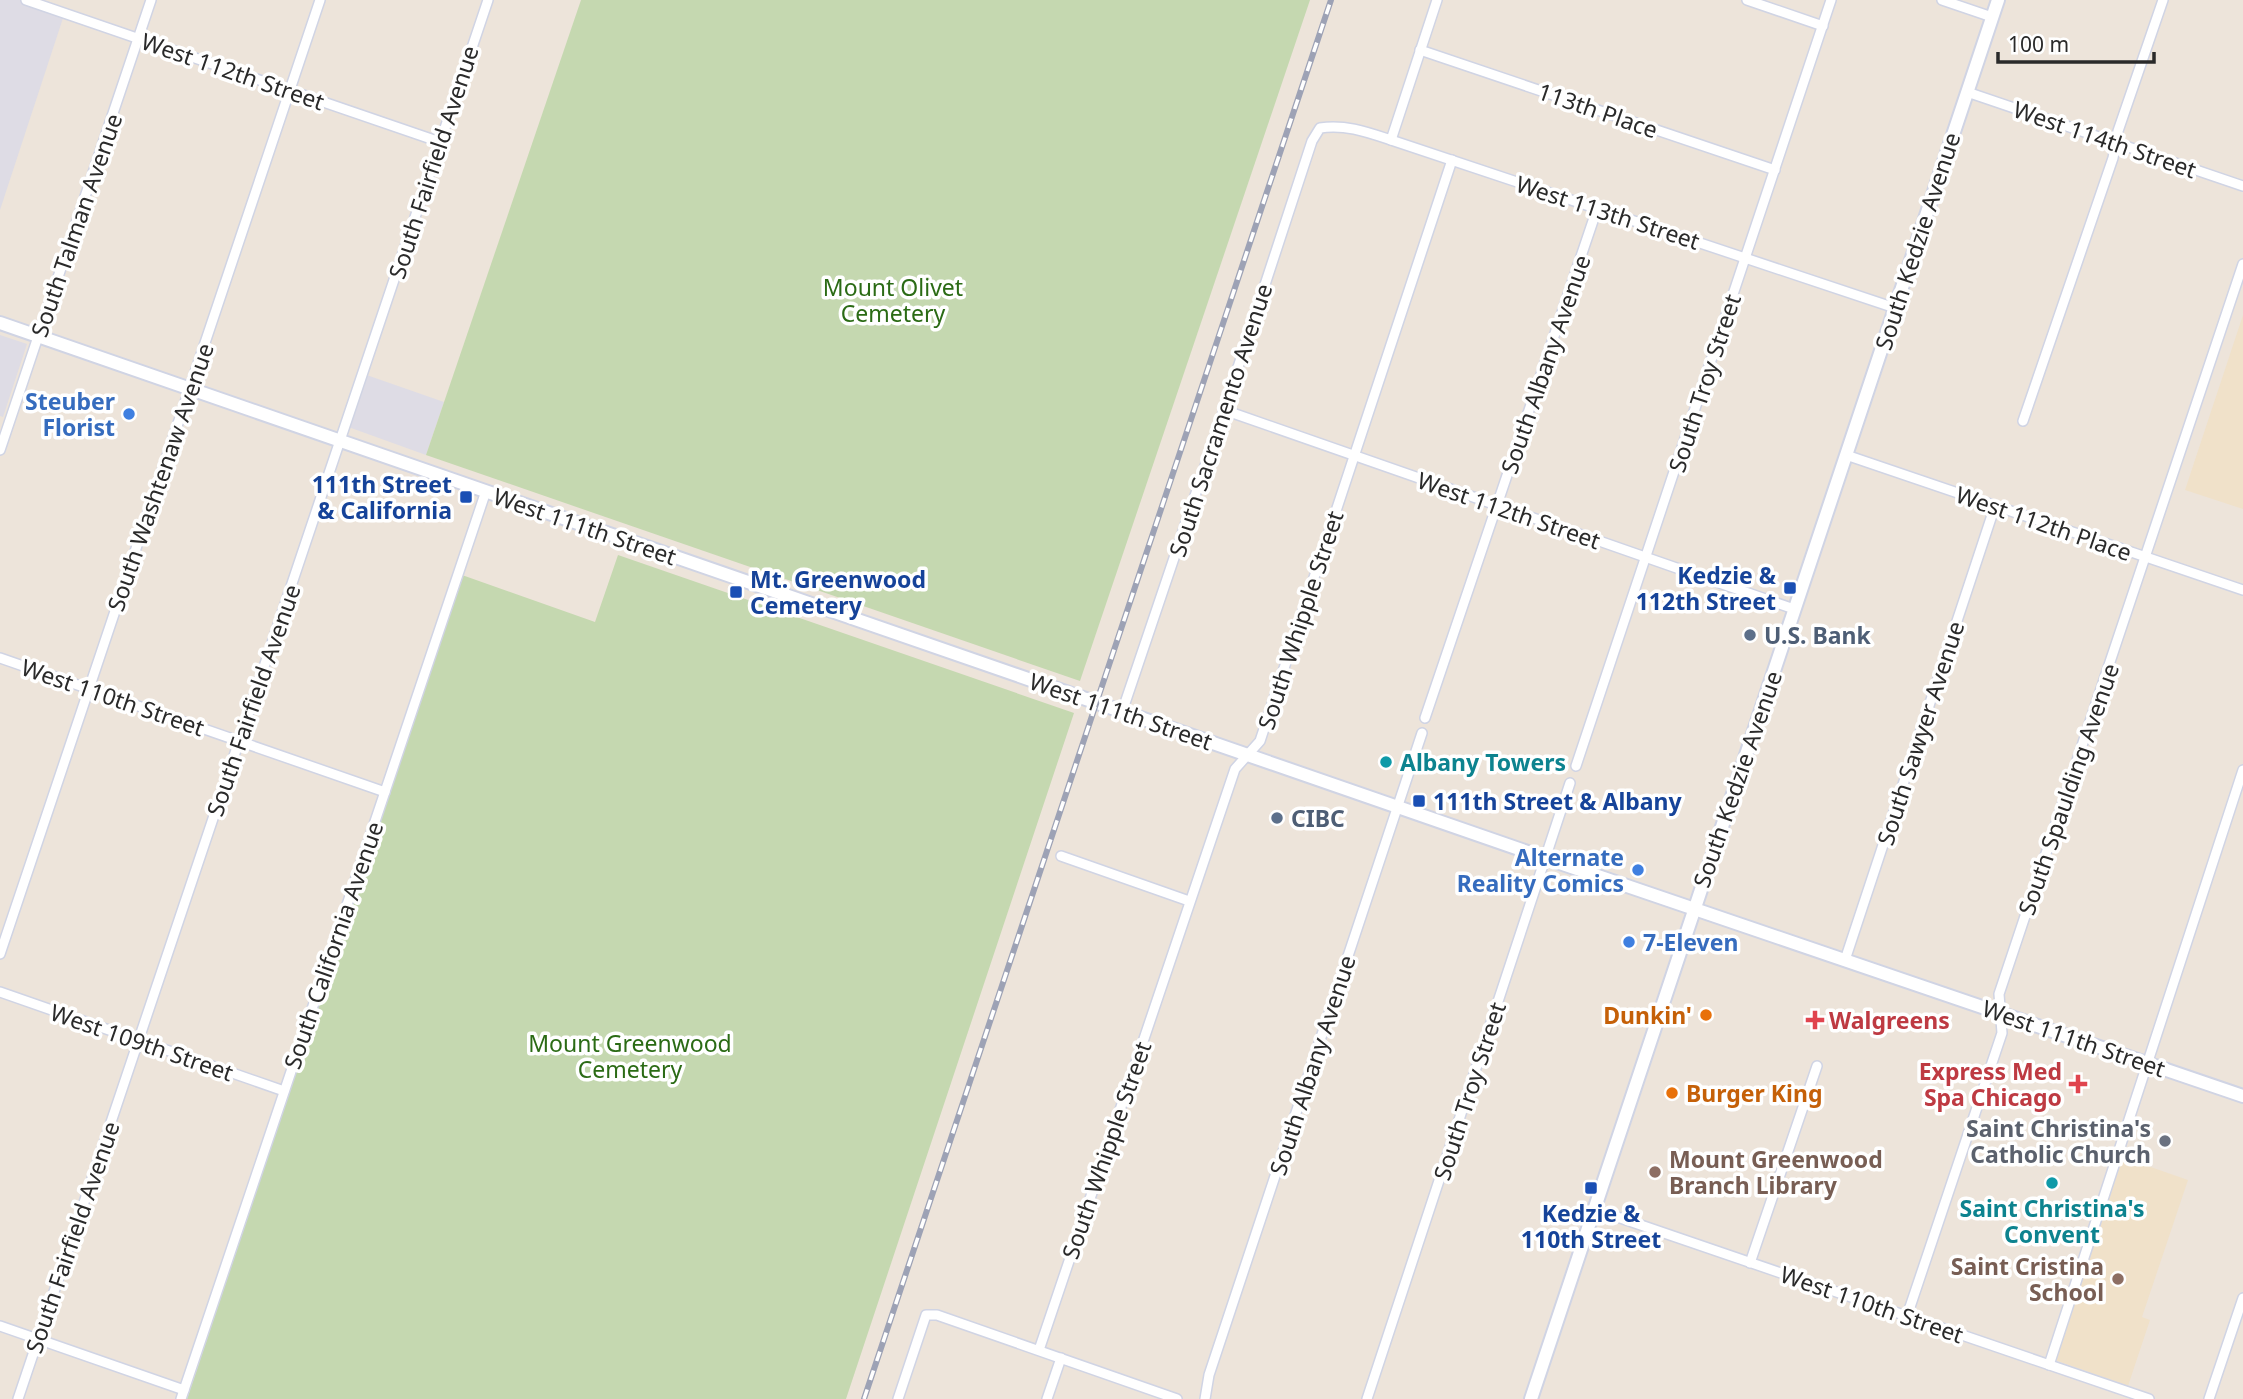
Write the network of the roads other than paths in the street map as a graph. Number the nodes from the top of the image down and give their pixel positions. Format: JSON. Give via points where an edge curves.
{"nodes":[{"id":1,"x":26,"y":0,"type":"edge"},
{"id":2,"x":151,"y":0,"type":"edge"},
{"id":3,"x":320,"y":0,"type":"edge"},
{"id":4,"x":488,"y":0,"type":"edge"},
{"id":5,"x":1437,"y":0,"type":"edge"},
{"id":6,"x":1747,"y":0,"type":"edge"},
{"id":7,"x":1831,"y":0,"type":"edge"},
{"id":8,"x":1942,"y":0,"type":"edge"},
{"id":9,"x":1998,"y":0,"type":"edge"},
{"id":10,"x":2163,"y":0,"type":"edge"},
{"id":11,"x":1992,"y":17,"type":"junction"},
{"id":12,"x":1823,"y":26,"type":"junction"},
{"id":13,"x":138,"y":38,"type":"junction"},
{"id":14,"x":1420,"y":50,"type":"junction"},
{"id":15,"x":289,"y":91,"type":"junction"},
{"id":16,"x":1967,"y":92,"type":"junction"},
{"id":17,"x":1320,"y":128,"type":"joint"},
{"id":18,"x":1391,"y":140,"type":"junction"},
{"id":19,"x":440,"y":142,"type":"junction"},
{"id":20,"x":2115,"y":144,"type":"junction"},
{"id":21,"x":1452,"y":160,"type":"junction"},
{"id":22,"x":1774,"y":170,"type":"junction"},
{"id":23,"x":2243,"y":186,"type":"edge"},
{"id":24,"x":1597,"y":208,"type":"junction"},
{"id":25,"x":1745,"y":258,"type":"junction"},
{"id":26,"x":2243,"y":264,"type":"edge"},
{"id":27,"x":1895,"y":308,"type":"junction"},
{"id":28,"x":0,"y":323,"type":"edge"},
{"id":29,"x":38,"y":336,"type":"junction"},
{"id":30,"x":189,"y":388,"type":"junction"},
{"id":31,"x":1224,"y":410,"type":"junction"},
{"id":32,"x":2023,"y":421,"type":"dead end"},
{"id":33,"x":340,"y":441,"type":"junction"},
{"id":34,"x":0,"y":450,"type":"edge"},
{"id":35,"x":1846,"y":455,"type":"junction"},
{"id":36,"x":1354,"y":456,"type":"junction"},
{"id":37,"x":486,"y":491,"type":"junction"},
{"id":38,"x":1497,"y":506,"type":"junction"},
{"id":39,"x":1995,"y":506,"type":"junction"},
{"id":40,"x":1646,"y":557,"type":"junction"},
{"id":41,"x":2147,"y":557,"type":"junction"},
{"id":42,"x":2243,"y":590,"type":"edge"},
{"id":43,"x":1794,"y":609,"type":"junction"},
{"id":44,"x":0,"y":658,"type":"edge"},
{"id":45,"x":88,"y":688,"type":"junction"},
{"id":46,"x":1122,"y":712,"type":"junction"},
{"id":47,"x":1425,"y":718,"type":"dead end"},
{"id":48,"x":1422,"y":733,"type":"dead end"},
{"id":49,"x":239,"y":741,"type":"junction"},
{"id":50,"x":1248,"y":754,"type":"junction"},
{"id":51,"x":1576,"y":766,"type":"dead end"},
{"id":52,"x":2243,"y":769,"type":"edge"},
{"id":53,"x":1570,"y":783,"type":"dead end"},
{"id":54,"x":385,"y":792,"type":"junction"},
{"id":55,"x":1397,"y":806,"type":"junction"},
{"id":56,"x":1061,"y":856,"type":"dead end"},
{"id":57,"x":1545,"y":858,"type":"junction"},
{"id":58,"x":1189,"y":901,"type":"junction"},
{"id":59,"x":1693,"y":909,"type":"junction"},
{"id":60,"x":0,"y":954,"type":"edge"},
{"id":61,"x":1845,"y":960,"type":"junction"},
{"id":62,"x":0,"y":992,"type":"edge"},
{"id":63,"x":1999,"y":1013,"type":"junction"},
{"id":64,"x":138,"y":1041,"type":"junction"},
{"id":65,"x":2147,"y":1063,"type":"junction"},
{"id":66,"x":1817,"y":1066,"type":"dead end"},
{"id":67,"x":284,"y":1091,"type":"junction"},
{"id":68,"x":2243,"y":1096,"type":"edge"},
{"id":69,"x":1594,"y":1209,"type":"junction"},
{"id":70,"x":1750,"y":1262,"type":"junction"},
{"id":71,"x":2243,"y":1298,"type":"edge"},
{"id":72,"x":1907,"y":1316,"type":"junction"},
{"id":73,"x":0,"y":1326,"type":"edge"},
{"id":74,"x":38,"y":1339,"type":"junction"},
{"id":75,"x":1039,"y":1350,"type":"junction"},
{"id":76,"x":1061,"y":1358,"type":"junction"},
{"id":77,"x":2049,"y":1365,"type":"junction"},
{"id":78,"x":182,"y":1395,"type":"edge"},
{"id":79,"x":18,"y":1399,"type":"edge"},
{"id":80,"x":898,"y":1399,"type":"edge"},
{"id":81,"x":1047,"y":1399,"type":"edge"},
{"id":82,"x":1177,"y":1399,"type":"edge"},
{"id":83,"x":1205,"y":1399,"type":"edge"},
{"id":84,"x":1367,"y":1399,"type":"edge"},
{"id":85,"x":1531,"y":1399,"type":"edge"},
{"id":86,"x":2149,"y":1399,"type":"edge"},
{"id":87,"x":2209,"y":1399,"type":"edge"}],
"edges":[{"from":1,"to":13,"type":"street","name":"West 112th Street"},
{"from":2,"to":13,"type":"street","name":"South Talman Avenue"},
{"from":3,"to":15,"type":"street","name":"South Washtenaw Avenue"},
{"from":4,"to":19,"type":"street","name":"South Fairfield Avenue"},
{"from":5,"to":14,"type":"street"},
{"from":6,"to":12,"type":"street"},
{"from":7,"to":12,"type":"street","name":"South Troy Street"},
{"from":8,"to":11,"type":"street"},
{"from":9,"to":11,"type":"main road","name":"South Kedzie Avenue"},
{"from":10,"to":20,"type":"street"},
{"from":11,"to":16,"type":"main road","name":"South Kedzie Avenue"},
{"from":12,"to":22,"type":"street","name":"South Troy Street"},
{"from":13,"to":15,"type":"street","name":"West 112th Street"},
{"from":13,"to":29,"type":"street","name":"South Talman Avenue"},
{"from":14,"to":18,"type":"street"},
{"from":14,"to":22,"type":"street","name":"113th Place"},
{"from":15,"to":19,"type":"street","name":"West 112th Street"},
{"from":15,"to":30,"type":"street","name":"South Washtenaw Avenue"},
{"from":16,"to":20,"type":"street","name":"West 114th Street"},
{"from":16,"to":27,"type":"main road","name":"South Kedzie Avenue"},
{"from":17,"to":18,"type":"street","name":"West 113th Street","via":[[1351,128]]},
{"from":17,"to":31,"type":"street","name":"South Sacramento Avenue"},
{"from":18,"to":21,"type":"street","name":"West 113th Street"},
{"from":19,"to":33,"type":"street","name":"South Fairfield Avenue"},
{"from":20,"to":23,"type":"street","name":"West 114th Street"},
{"from":20,"to":32,"type":"street"},
{"from":21,"to":24,"type":"street","name":"West 113th Street"},
{"from":21,"to":36,"type":"street","name":"South Whipple Street"},
{"from":22,"to":25,"type":"street","name":"South Troy Street"},
{"from":24,"to":25,"type":"street","name":"West 113th Street"},
{"from":24,"to":38,"type":"street","name":"South Albany Avenue"},
{"from":25,"to":27,"type":"street","name":"West 113th Street"},
{"from":25,"to":40,"type":"street","name":"South Troy Street"},
{"from":26,"to":41,"type":"street","name":"South Spaulding Avenue"},
{"from":27,"to":35,"type":"main road","name":"South Kedzie Avenue"},
{"from":28,"to":29,"type":"main road","name":"West 111th Street"},
{"from":29,"to":30,"type":"main road","name":"West 111th Street"},
{"from":29,"to":34,"type":"street","name":"South Talman Avenue"},
{"from":30,"to":33,"type":"main road","name":"West 111th Street"},
{"from":30,"to":45,"type":"street","name":"South Washtenaw Avenue"},
{"from":31,"to":36,"type":"street","name":"West 112th Street"},
{"from":31,"to":46,"type":"street","name":"South Sacramento Avenue"},
{"from":33,"to":37,"type":"main road","name":"West 111th Street"},
{"from":33,"to":49,"type":"street","name":"South Fairfield Avenue"},
{"from":35,"to":39,"type":"street","name":"West 112th Place"},
{"from":35,"to":43,"type":"main road","name":"South Kedzie Avenue"},
{"from":36,"to":38,"type":"street","name":"West 112th Street"},
{"from":36,"to":50,"type":"street","name":"South Whipple Street","via":[[1260,741]]},
{"from":37,"to":46,"type":"main road","name":"West 111th Street"},
{"from":37,"to":54,"type":"street","name":"South California Avenue"},
{"from":38,"to":40,"type":"street","name":"West 112th Street"},
{"from":38,"to":47,"type":"street","name":"South Albany Avenue"},
{"from":39,"to":41,"type":"street","name":"West 112th Place"},
{"from":39,"to":61,"type":"street","name":"South Sawyer Avenue"},
{"from":40,"to":43,"type":"street","name":"West 112th Street"},
{"from":40,"to":51,"type":"street","name":"South Troy Street"},
{"from":41,"to":42,"type":"street","name":"West 112th Place"},
{"from":41,"to":63,"type":"street","name":"South Spaulding Avenue","via":[[1999,994]]},
{"from":43,"to":59,"type":"main road","name":"South Kedzie Avenue"},
{"from":44,"to":45,"type":"street","name":"West 110th Street"},
{"from":45,"to":49,"type":"street","name":"West 110th Street"},
{"from":45,"to":60,"type":"street","name":"South Washtenaw Avenue"},
{"from":46,"to":50,"type":"main road","name":"West 111th Street"},
{"from":48,"to":55,"type":"street","name":"South Albany Avenue"},
{"from":49,"to":54,"type":"street","name":"West 110th Street"},
{"from":49,"to":64,"type":"street","name":"South Fairfield Avenue"},
{"from":50,"to":55,"type":"main road","name":"West 111th Street"},
{"from":50,"to":58,"type":"street","name":"South Whipple Street","via":[[1235,769]]},
{"from":52,"to":65,"type":"street"},
{"from":53,"to":57,"type":"street","name":"South Troy Street"},
{"from":54,"to":67,"type":"street","name":"South California Avenue"},
{"from":55,"to":57,"type":"main road","name":"West 111th Street"},
{"from":55,"to":83,"type":"street","name":"South Albany Avenue","via":[[1209,1375]]},
{"from":56,"to":58,"type":"street"},
{"from":57,"to":59,"type":"main road","name":"West 111th Street"},
{"from":57,"to":84,"type":"street","name":"South Troy Street"},
{"from":58,"to":75,"type":"street","name":"South Whipple Street"},
{"from":59,"to":61,"type":"main road","name":"West 111th Street"},
{"from":59,"to":69,"type":"main road","name":"South Kedzie Avenue"},
{"from":61,"to":63,"type":"main road","name":"West 111th Street"},
{"from":62,"to":64,"type":"street","name":"West 109th Street"},
{"from":63,"to":65,"type":"main road","name":"West 111th Street"},
{"from":63,"to":72,"type":"street","name":"South Spaulding Avenue","via":[[2002,1033]]},
{"from":64,"to":67,"type":"street","name":"West 109th Street"},
{"from":64,"to":74,"type":"street","name":"South Fairfield Avenue"},
{"from":65,"to":68,"type":"main road","name":"West 111th Street"},
{"from":65,"to":77,"type":"street"},
{"from":66,"to":70,"type":"street"},
{"from":67,"to":78,"type":"street","name":"South California Avenue"},
{"from":69,"to":70,"type":"street","name":"West 110th Street"},
{"from":69,"to":85,"type":"main road","name":"South Kedzie Avenue"},
{"from":70,"to":72,"type":"street","name":"West 110th Street"},
{"from":71,"to":87,"type":"street"},
{"from":72,"to":77,"type":"street","name":"West 110th Street"},
{"from":73,"to":74,"type":"street"},
{"from":74,"to":78,"type":"street"},
{"from":74,"to":79,"type":"street","name":"South Fairfield Avenue"},
{"from":75,"to":76,"type":"street"},
{"from":75,"to":80,"type":"street","via":[[926,1315]]},
{"from":76,"to":81,"type":"street"},
{"from":76,"to":82,"type":"street"},
{"from":77,"to":86,"type":"street","name":"West 110th Street"}]}
